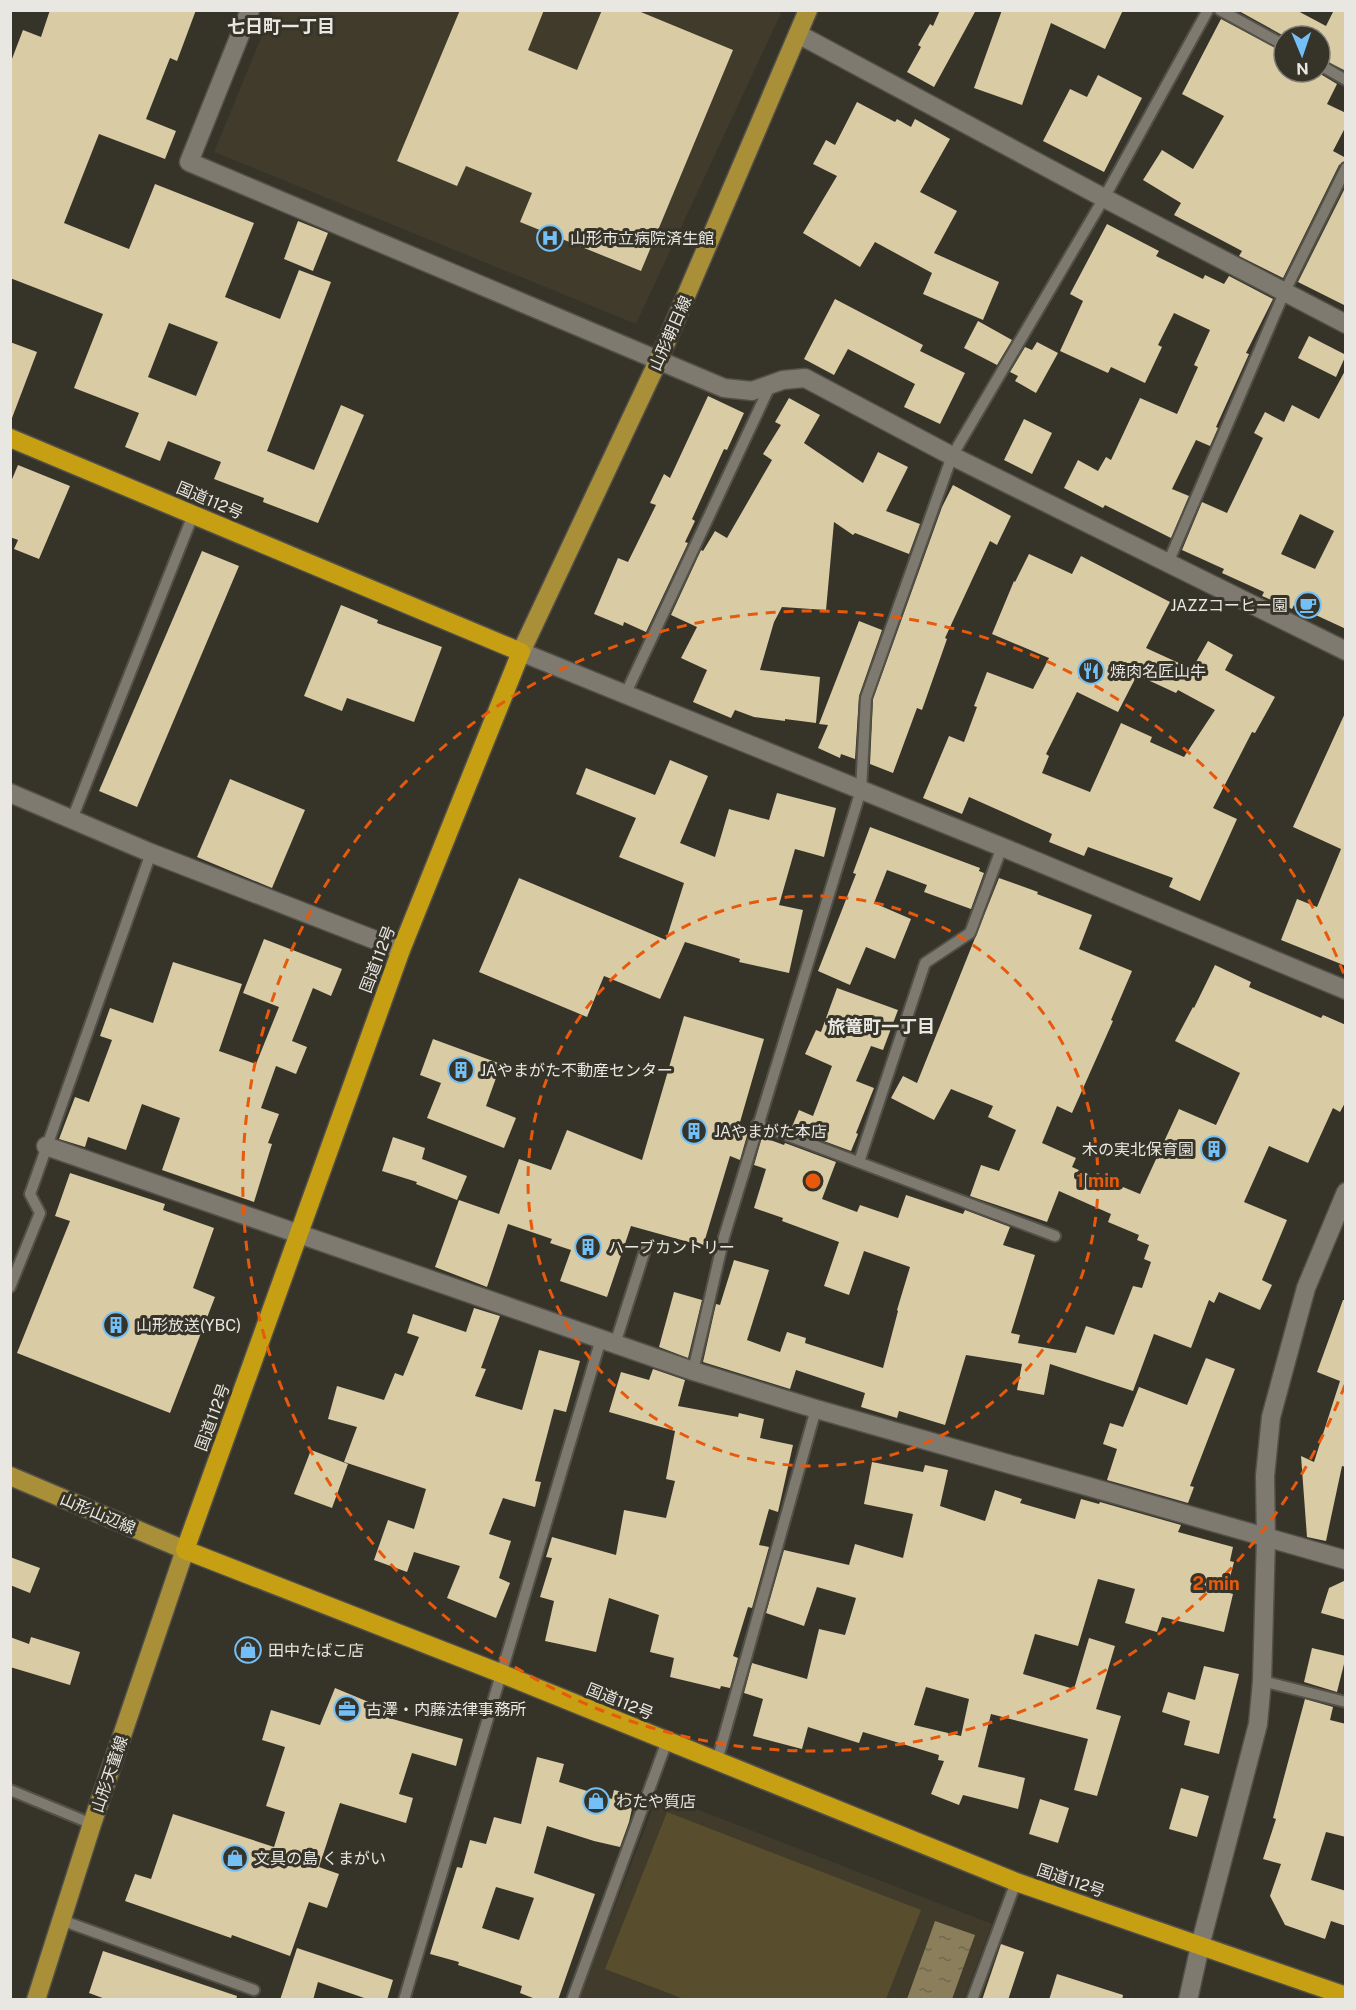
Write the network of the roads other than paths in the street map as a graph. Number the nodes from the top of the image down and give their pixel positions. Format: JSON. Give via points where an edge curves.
{"nodes":[{"id":1,"x":250,"y":10,"type":"edge"},
{"id":2,"x":808,"y":10,"type":"edge"},
{"id":3,"x":1208,"y":10,"type":"edge"},
{"id":4,"x":1220,"y":10,"type":"edge"},
{"id":5,"x":798,"y":34,"type":"junction"},
{"id":6,"x":1272,"y":38,"type":"edge"},
{"id":7,"x":1332,"y":71,"type":"edge"},
{"id":8,"x":1346,"y":80,"type":"edge"},
{"id":9,"x":1345,"y":170,"type":"edge"},
{"id":10,"x":1104,"y":198,"type":"junction"},
{"id":11,"x":1284,"y":293,"type":"junction"},
{"id":12,"x":1346,"y":324,"type":"edge"},
{"id":13,"x":659,"y":359,"type":"junction"},
{"id":14,"x":770,"y":386,"type":"junction"},
{"id":15,"x":10,"y":438,"type":"edge"},
{"id":16,"x":952,"y":456,"type":"junction"},
{"id":17,"x":193,"y":515,"type":"junction"},
{"id":18,"x":1168,"y":563,"type":"junction"},
{"id":19,"x":521,"y":651,"type":"junction"},
{"id":20,"x":1346,"y":651,"type":"edge"},
{"id":21,"x":626,"y":693,"type":"junction"},
{"id":22,"x":861,"y":790,"type":"junction"},
{"id":23,"x":10,"y":793,"type":"edge"},
{"id":24,"x":72,"y":819,"type":"junction"},
{"id":25,"x":1002,"y":847,"type":"junction"},
{"id":26,"x":152,"y":853,"type":"junction"},
{"id":27,"x":401,"y":950,"type":"junction"},
{"id":28,"x":1346,"y":990,"type":"edge"},
{"id":29,"x":757,"y":1124,"type":"junction"},
{"id":30,"x":46,"y":1146,"type":"junction"},
{"id":31,"x":859,"y":1162,"type":"junction"},
{"id":32,"x":1344,"y":1199,"type":"edge"},
{"id":33,"x":298,"y":1232,"type":"junction"},
{"id":34,"x":1055,"y":1236,"type":"dead end"},
{"id":35,"x":646,"y":1247,"type":"dead end"},
{"id":36,"x":10,"y":1287,"type":"edge"},
{"id":37,"x":608,"y":1342,"type":"junction"},
{"id":38,"x":693,"y":1371,"type":"junction"},
{"id":39,"x":816,"y":1409,"type":"junction"},
{"id":40,"x":10,"y":1476,"type":"edge"},
{"id":41,"x":1266,"y":1538,"type":"junction"},
{"id":42,"x":186,"y":1550,"type":"junction"},
{"id":43,"x":1346,"y":1560,"type":"edge"},
{"id":44,"x":500,"y":1673,"type":"junction"},
{"id":45,"x":1262,"y":1681,"type":"junction"},
{"id":46,"x":1346,"y":1702,"type":"edge"},
{"id":47,"x":667,"y":1741,"type":"junction"},
{"id":48,"x":717,"y":1761,"type":"junction"},
{"id":49,"x":10,"y":1790,"type":"edge"},
{"id":50,"x":92,"y":1824,"type":"junction"},
{"id":51,"x":1016,"y":1882,"type":"junction"},
{"id":52,"x":61,"y":1920,"type":"junction"},
{"id":53,"x":1200,"y":1946,"type":"junction"},
{"id":54,"x":254,"y":1990,"type":"dead end"},
{"id":55,"x":1346,"y":1996,"type":"edge"},
{"id":56,"x":36,"y":2000,"type":"edge"},
{"id":57,"x":404,"y":2000,"type":"edge"},
{"id":58,"x":572,"y":2000,"type":"edge"},
{"id":59,"x":972,"y":2000,"type":"edge"},
{"id":60,"x":1188,"y":2000,"type":"edge"}],
"edges":[{"from":1,"to":13,"type":"street","via":[[189,162]]},
{"from":2,"to":5,"type":"main road","name":"山形朝日線"},
{"from":3,"to":10,"type":"lane"},
{"from":4,"to":6,"type":"lane"},
{"from":5,"to":10,"type":"street"},
{"from":5,"to":13,"type":"main road","name":"山形朝日線"},
{"from":7,"to":8,"type":"lane"},
{"from":9,"to":11,"type":"lane"},
{"from":10,"to":11,"type":"street"},
{"from":10,"to":16,"type":"lane"},
{"from":11,"to":12,"type":"street"},
{"from":11,"to":18,"type":"lane"},
{"from":13,"to":14,"type":"street","via":[[724,388],[752,392]]},
{"from":13,"to":19,"type":"main road","name":"山形朝日線"},
{"from":14,"to":16,"type":"street","via":[[806,378]]},
{"from":14,"to":21,"type":"lane"},
{"from":15,"to":17,"type":"highway","name":"国道112号"},
{"from":16,"to":18,"type":"street"},
{"from":16,"to":22,"type":"lane","via":[[866,698]]},
{"from":17,"to":19,"type":"highway","name":"国道112号"},
{"from":17,"to":24,"type":"lane"},
{"from":18,"to":20,"type":"street"},
{"from":19,"to":21,"type":"street"},
{"from":19,"to":27,"type":"highway","name":"国道112号"},
{"from":21,"to":22,"type":"street"},
{"from":22,"to":25,"type":"street"},
{"from":22,"to":29,"type":"lane"},
{"from":23,"to":24,"type":"street"},
{"from":24,"to":26,"type":"street"},
{"from":25,"to":28,"type":"street"},
{"from":25,"to":31,"type":"lane","via":[[970,933],[925,963]]},
{"from":26,"to":27,"type":"street"},
{"from":26,"to":30,"type":"lane"},
{"from":27,"to":33,"type":"highway","name":"国道112号"},
{"from":29,"to":31,"type":"lane"},
{"from":29,"to":38,"type":"lane","via":[[723,1237]]},
{"from":30,"to":33,"type":"street"},
{"from":30,"to":36,"type":"lane","via":[[30,1194],[40,1213]]},
{"from":31,"to":34,"type":"lane"},
{"from":32,"to":41,"type":"street","via":[[1306,1288],[1271,1417],[1265,1476]]},
{"from":33,"to":37,"type":"street"},
{"from":33,"to":42,"type":"highway","name":"国道112号"},
{"from":35,"to":37,"type":"lane"},
{"from":37,"to":38,"type":"street"},
{"from":37,"to":44,"type":"lane"},
{"from":38,"to":39,"type":"street"},
{"from":39,"to":41,"type":"street"},
{"from":39,"to":48,"type":"lane"},
{"from":40,"to":42,"type":"main road","name":"山形山辺線"},
{"from":41,"to":43,"type":"street"},
{"from":41,"to":45,"type":"street"},
{"from":42,"to":44,"type":"highway","name":"国道112号"},
{"from":42,"to":50,"type":"main road","name":"山形天童線"},
{"from":44,"to":47,"type":"highway","name":"国道112号"},
{"from":44,"to":57,"type":"lane"},
{"from":45,"to":46,"type":"lane"},
{"from":45,"to":53,"type":"street","via":[[1258,1724]]},
{"from":47,"to":48,"type":"highway","name":"国道112号"},
{"from":47,"to":58,"type":"lane"},
{"from":48,"to":51,"type":"highway","name":"国道112号"},
{"from":49,"to":50,"type":"lane"},
{"from":50,"to":52,"type":"main road","name":"山形天童線"},
{"from":51,"to":53,"type":"highway","name":"国道112号"},
{"from":51,"to":59,"type":"lane"},
{"from":52,"to":54,"type":"lane"},
{"from":52,"to":56,"type":"main road","name":"山形天童線"},
{"from":53,"to":55,"type":"highway","name":"国道112号"},
{"from":53,"to":60,"type":"street"}]}
